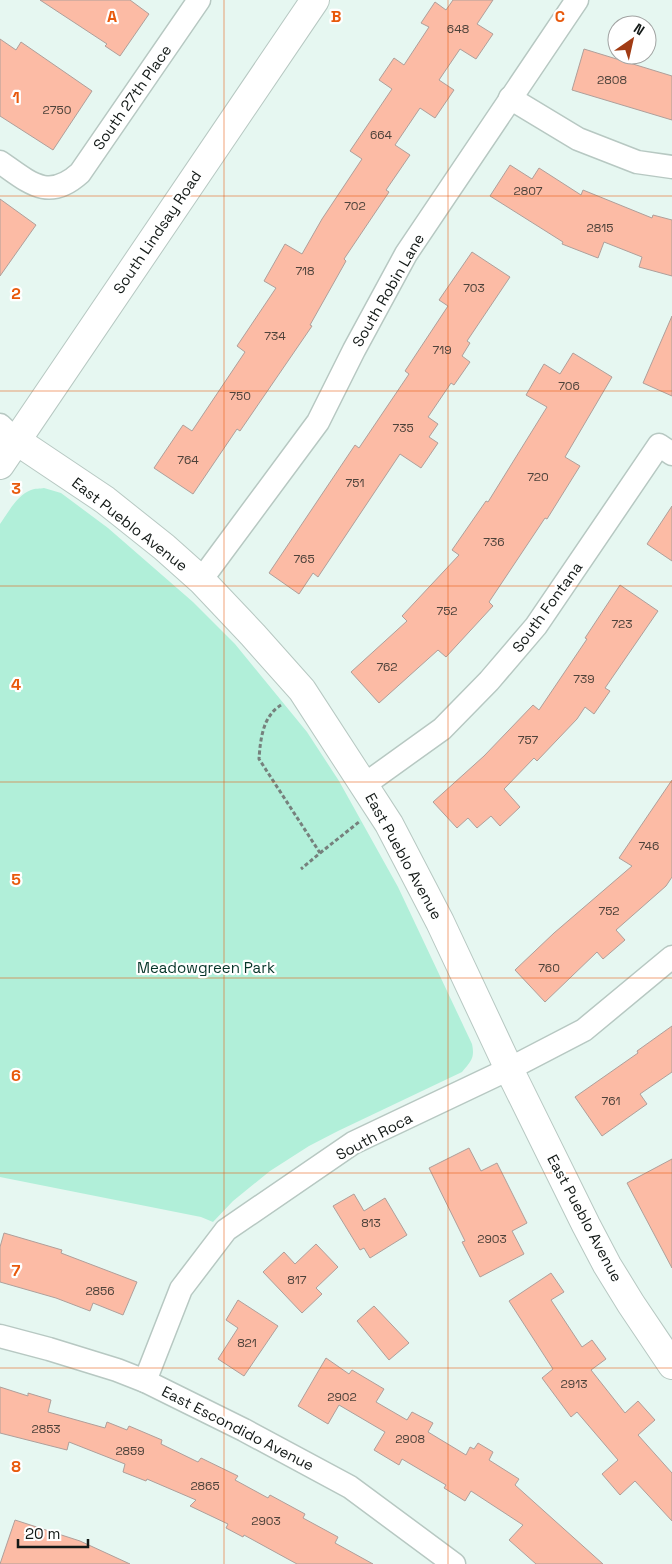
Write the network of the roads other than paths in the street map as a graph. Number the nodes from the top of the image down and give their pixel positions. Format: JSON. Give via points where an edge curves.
{"nodes":[{"id":1,"x":199,"y":0,"type":"edge"},
{"id":2,"x":315,"y":0,"type":"edge"},
{"id":3,"x":577,"y":0,"type":"edge"},
{"id":4,"x":510,"y":98,"type":"junction"},
{"id":5,"x":0,"y":162,"type":"edge"},
{"id":6,"x":672,"y":167,"type":"edge"},
{"id":7,"x":6,"y":433,"type":"edge"},
{"id":8,"x":665,"y":449,"type":"edge"},
{"id":9,"x":0,"y":465,"type":"edge"},
{"id":10,"x":201,"y":580,"type":"junction"},
{"id":11,"x":371,"y":796,"type":"junction"},
{"id":12,"x":672,"y":958,"type":"edge"},
{"id":13,"x":509,"y":1069,"type":"junction"},
{"id":14,"x":0,"y":1336,"type":"edge"},
{"id":15,"x":672,"y":1365,"type":"edge"},
{"id":16,"x":145,"y":1381,"type":"junction"},
{"id":17,"x":454,"y":1564,"type":"edge"}],
"edges":[{"from":1,"to":5,"type":"street","name":"South 27th Place","via":[[80,172],[66,184],[39,186]]},
{"from":2,"to":7,"type":"street","name":"South Lindsay Road"},
{"from":3,"to":4,"type":"street","name":"South Robin Lane"},
{"from":4,"to":6,"type":"street","via":[[578,139],[637,162]]},
{"from":4,"to":10,"type":"street","name":"South Robin Lane","via":[[406,254],[318,422]]},
{"from":7,"to":9,"type":"street","name":"South Lindsay Road"},
{"from":7,"to":10,"type":"street","name":"East Pueblo Avenue","via":[[105,500]]},
{"from":8,"to":11,"type":"street","name":"South Fontana","via":[[536,626],[442,729]]},
{"from":10,"to":11,"type":"street","name":"East Pueblo Avenue","via":[[302,690]]},
{"from":11,"to":13,"type":"street","name":"East Pueblo Avenue","via":[[440,922]]},
{"from":12,"to":13,"type":"street","name":"South Roca","via":[[584,1030]]},
{"from":13,"to":15,"type":"street","name":"East Pueblo Avenue","via":[[607,1265]]},
{"from":13,"to":16,"type":"street","name":"South Roca","via":[[353,1144],[226,1230],[181,1289]]},
{"from":14,"to":16,"type":"street","name":"East Escondido Avenue","via":[[85,1359]]},
{"from":16,"to":17,"type":"street","name":"East Escondido Avenue","via":[[350,1487]]}]}
